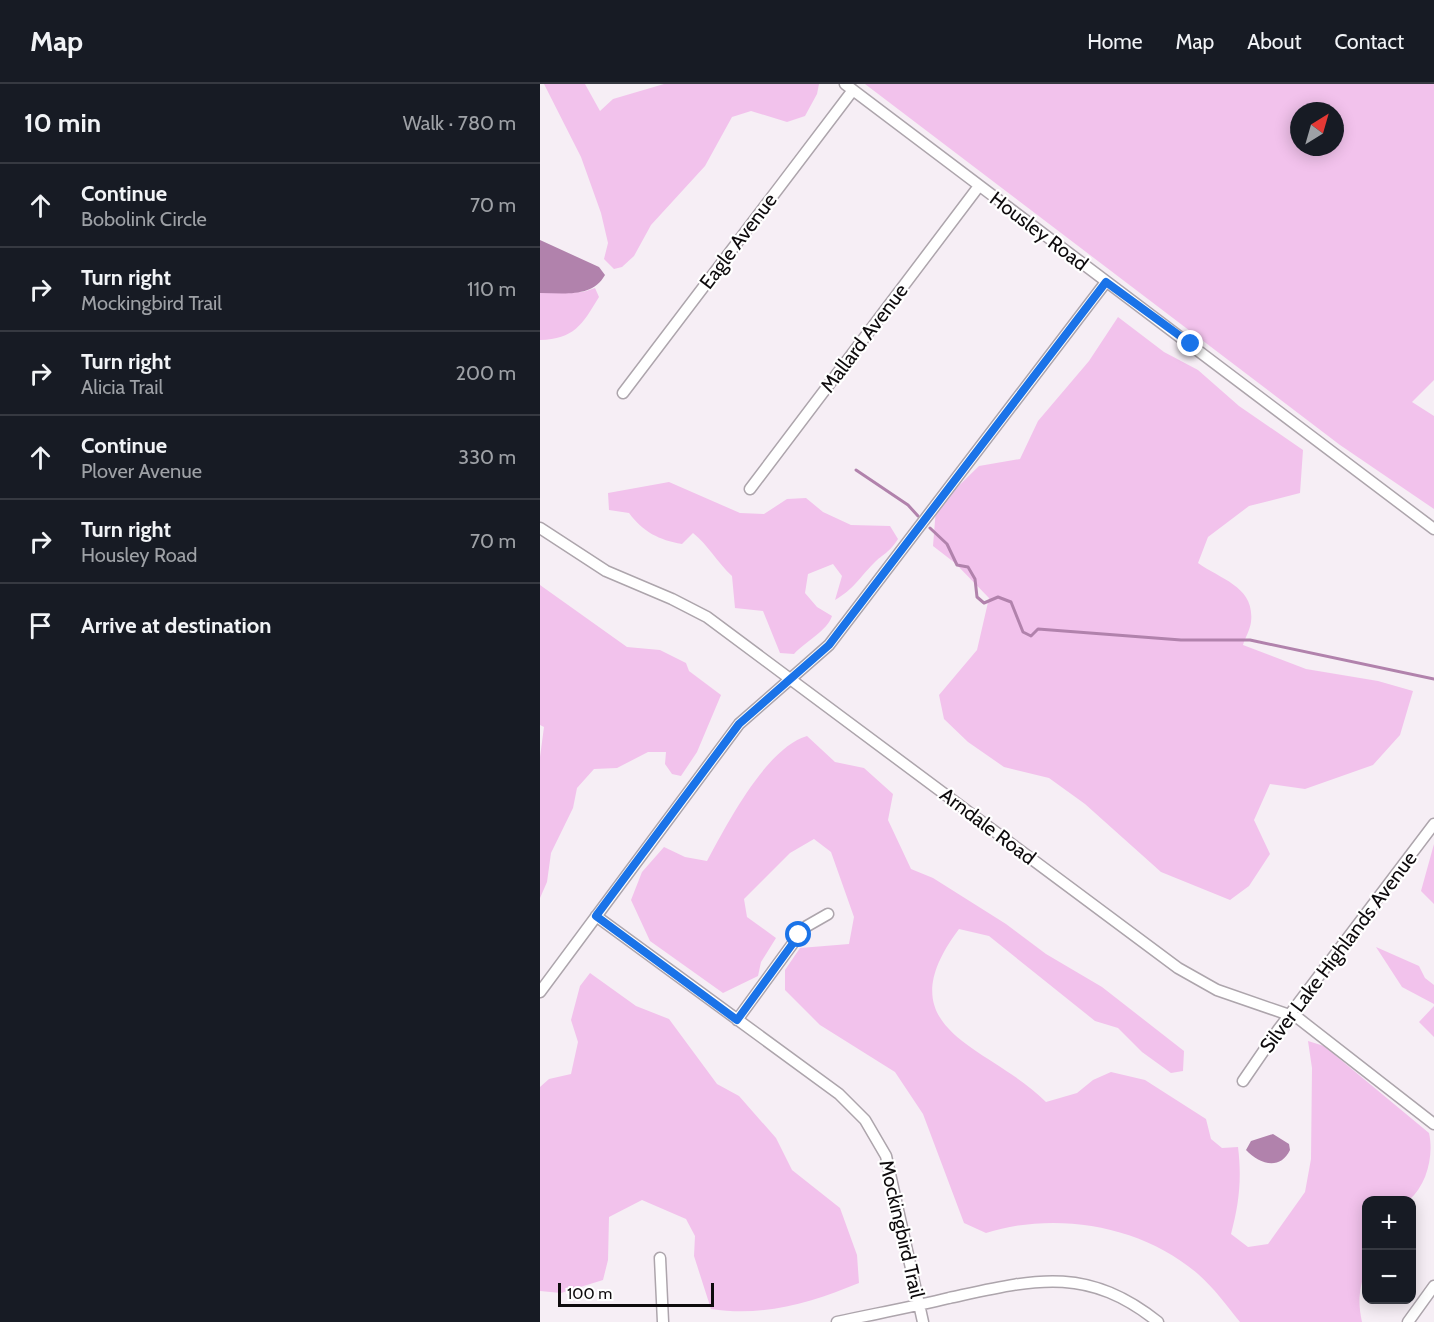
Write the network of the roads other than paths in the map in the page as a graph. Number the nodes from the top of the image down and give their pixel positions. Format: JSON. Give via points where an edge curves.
{"nodes":[{"id":1,"x":849,"y":87,"type":"edge"},
{"id":2,"x":979,"y":186,"type":"junction"},
{"id":3,"x":1106,"y":282,"type":"junction"},
{"id":4,"x":623,"y":393,"type":"dead end"},
{"id":5,"x":750,"y":489,"type":"dead end"},
{"id":6,"x":540,"y":528,"type":"edge"},
{"id":7,"x":1434,"y":529,"type":"edge"},
{"id":8,"x":791,"y":679,"type":"junction"},
{"id":9,"x":1434,"y":825,"type":"edge"},
{"id":10,"x":828,"y":914,"type":"dead end"},
{"id":11,"x":596,"y":916,"type":"junction"},
{"id":12,"x":540,"y":992,"type":"edge"},
{"id":13,"x":1290,"y":1014,"type":"junction"},
{"id":14,"x":737,"y":1020,"type":"junction"},
{"id":15,"x":1244,"y":1081,"type":"dead end"},
{"id":16,"x":1434,"y":1124,"type":"edge"},
{"id":17,"x":660,"y":1258,"type":"dead end"},
{"id":18,"x":1434,"y":1286,"type":"edge"},
{"id":19,"x":919,"y":1305,"type":"junction"},
{"id":20,"x":663,"y":1322,"type":"edge"},
{"id":21,"x":837,"y":1322,"type":"edge"},
{"id":22,"x":923,"y":1322,"type":"edge"},
{"id":23,"x":1158,"y":1322,"type":"edge"},
{"id":24,"x":1408,"y":1322,"type":"edge"}],
"edges":[{"from":1,"to":2,"type":"street","name":"Housley Road"},
{"from":1,"to":4,"type":"street","name":"Eagle Avenue"},
{"from":2,"to":3,"type":"street","name":"Housley Road"},
{"from":2,"to":5,"type":"street","name":"Mallard Avenue"},
{"from":3,"to":7,"type":"street","name":"Housley Road"},
{"from":3,"to":8,"type":"street","via":[[829,645]]},
{"from":6,"to":8,"type":"street","name":"Arndale Road","via":[[606,571],[690,607]]},
{"from":8,"to":11,"type":"street","via":[[739,724]]},
{"from":8,"to":13,"type":"street","name":"Arndale Road","via":[[1194,978],[1217,990]]},
{"from":9,"to":13,"type":"street","name":"Silver Lake Highlands Avenue"},
{"from":10,"to":14,"type":"street","via":[[799,935]]},
{"from":11,"to":12,"type":"street"},
{"from":11,"to":14,"type":"street","name":"Mockingbird Trail"},
{"from":13,"to":15,"type":"street","name":"Silver Lake Highlands Avenue"},
{"from":13,"to":16,"type":"street","name":"Arndale Road"},
{"from":14,"to":19,"type":"street","name":"Mockingbird Trail","via":[[855,1108],[874,1132],[891,1168]]},
{"from":17,"to":20,"type":"street"},
{"from":18,"to":24,"type":"street"},
{"from":19,"to":21,"type":"street"},
{"from":19,"to":22,"type":"street","name":"Mockingbird Trail"},
{"from":19,"to":23,"type":"street","via":[[1022,1282],[1057,1281],[1108,1292]]}]}
